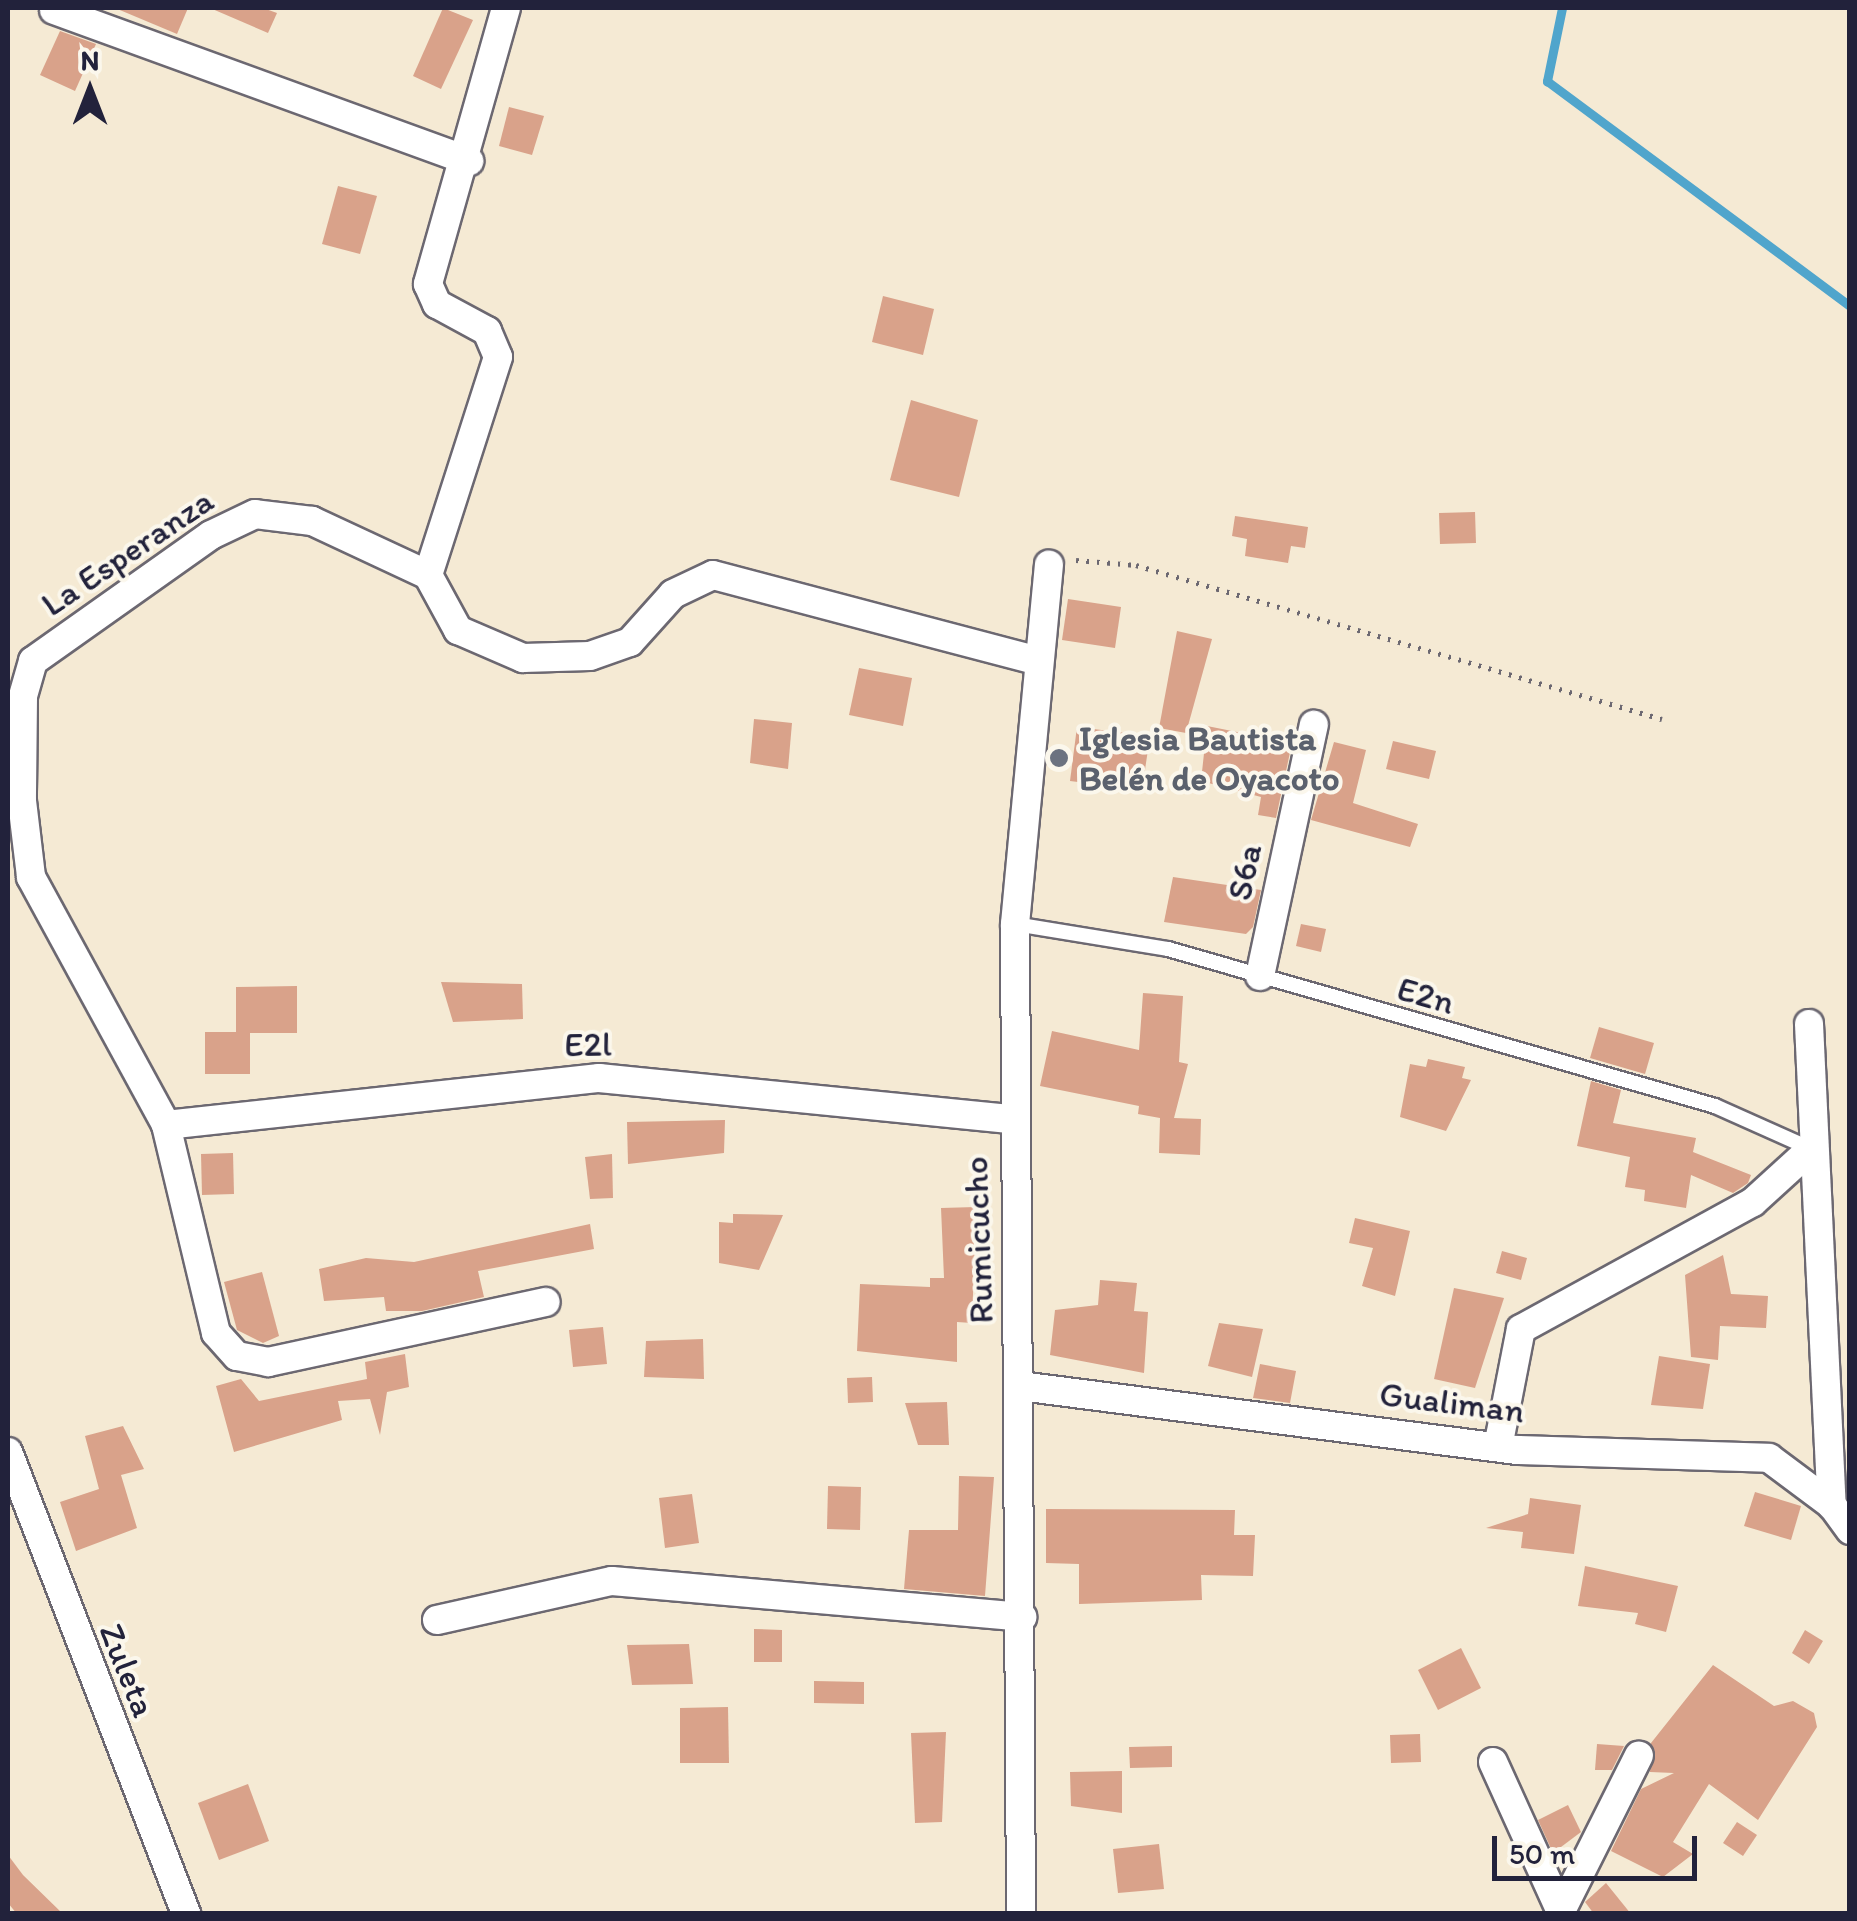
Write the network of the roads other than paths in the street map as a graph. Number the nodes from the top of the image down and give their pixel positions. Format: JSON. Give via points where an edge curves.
{"nodes":[{"id":1,"x":506,"y":8,"type":"edge"},
{"id":2,"x":54,"y":10,"type":"edge"},
{"id":3,"x":469,"y":161,"type":"junction"},
{"id":4,"x":1048,"y":566,"type":"road end"},
{"id":5,"x":428,"y":575,"type":"junction"},
{"id":6,"x":1038,"y":661,"type":"junction"},
{"id":7,"x":1314,"y":725,"type":"dead end"},
{"id":8,"x":1015,"y":924,"type":"junction"},
{"id":9,"x":1260,"y":976,"type":"junction"},
{"id":10,"x":1809,"y":1024,"type":"dead end"},
{"id":11,"x":1012,"y":1120,"type":"junction"},
{"id":12,"x":166,"y":1125,"type":"junction"},
{"id":13,"x":1811,"y":1149,"type":"junction"},
{"id":14,"x":546,"y":1302,"type":"dead end"},
{"id":15,"x":1020,"y":1386,"type":"junction"},
{"id":16,"x":1498,"y":1447,"type":"junction"},
{"id":17,"x":8,"y":1452,"type":"edge"},
{"id":18,"x":12,"y":1480,"type":"edge"},
{"id":19,"x":1832,"y":1505,"type":"junction"},
{"id":20,"x":1850,"y":1530,"type":"edge"},
{"id":21,"x":1022,"y":1617,"type":"junction"},
{"id":22,"x":437,"y":1620,"type":"dead end"},
{"id":23,"x":1640,"y":1755,"type":"dead end"},
{"id":24,"x":1493,"y":1762,"type":"dead end"},
{"id":25,"x":1562,"y":1912,"type":"edge"},
{"id":26,"x":186,"y":1914,"type":"edge"},
{"id":27,"x":1021,"y":1914,"type":"edge"}],
"edges":[{"from":1,"to":3,"type":"street"},
{"from":2,"to":3,"type":"street"},
{"from":3,"to":5,"type":"street","via":[[429,295],[487,331],[498,357]]},
{"from":4,"to":6,"type":"street","name":"Rumicucho"},
{"from":5,"to":6,"type":"street","via":[[458,630],[523,658],[590,656],[630,642],[673,594],[713,575]]},
{"from":5,"to":12,"type":"street","name":"La Esperanza","via":[[312,521],[254,514],[33,661],[22,754],[30,876]]},
{"from":6,"to":8,"type":"street","name":"Rumicucho"},
{"from":7,"to":9,"type":"street","name":"S6a"},
{"from":8,"to":9,"type":"lane","name":"E2n","via":[[1168,949]]},
{"from":8,"to":11,"type":"street","name":"Rumicucho"},
{"from":9,"to":13,"type":"lane","name":"E2n","via":[[1715,1106]]},
{"from":10,"to":13,"type":"street"},
{"from":11,"to":12,"type":"street","name":"E2l","via":[[599,1078]]},
{"from":11,"to":15,"type":"street","name":"Rumicucho"},
{"from":12,"to":14,"type":"street","name":"La Esperanza","via":[[216,1333],[237,1356],[268,1362]]},
{"from":13,"to":16,"type":"street","via":[[1753,1202],[1521,1329]]},
{"from":13,"to":19,"type":"street"},
{"from":15,"to":16,"type":"street","name":"Gualiman"},
{"from":15,"to":21,"type":"street","name":"Rumicucho"},
{"from":16,"to":19,"type":"street","name":"Gualiman","via":[[1769,1458]]},
{"from":17,"to":18,"type":"street","name":"Zuleta"},
{"from":18,"to":26,"type":"street","name":"Zuleta"},
{"from":19,"to":20,"type":"street","name":"Gualiman"},
{"from":21,"to":22,"type":"street","via":[[612,1581]]},
{"from":21,"to":27,"type":"street","name":"Rumicucho"},
{"from":23,"to":25,"type":"street"},
{"from":24,"to":25,"type":"street"}]}
